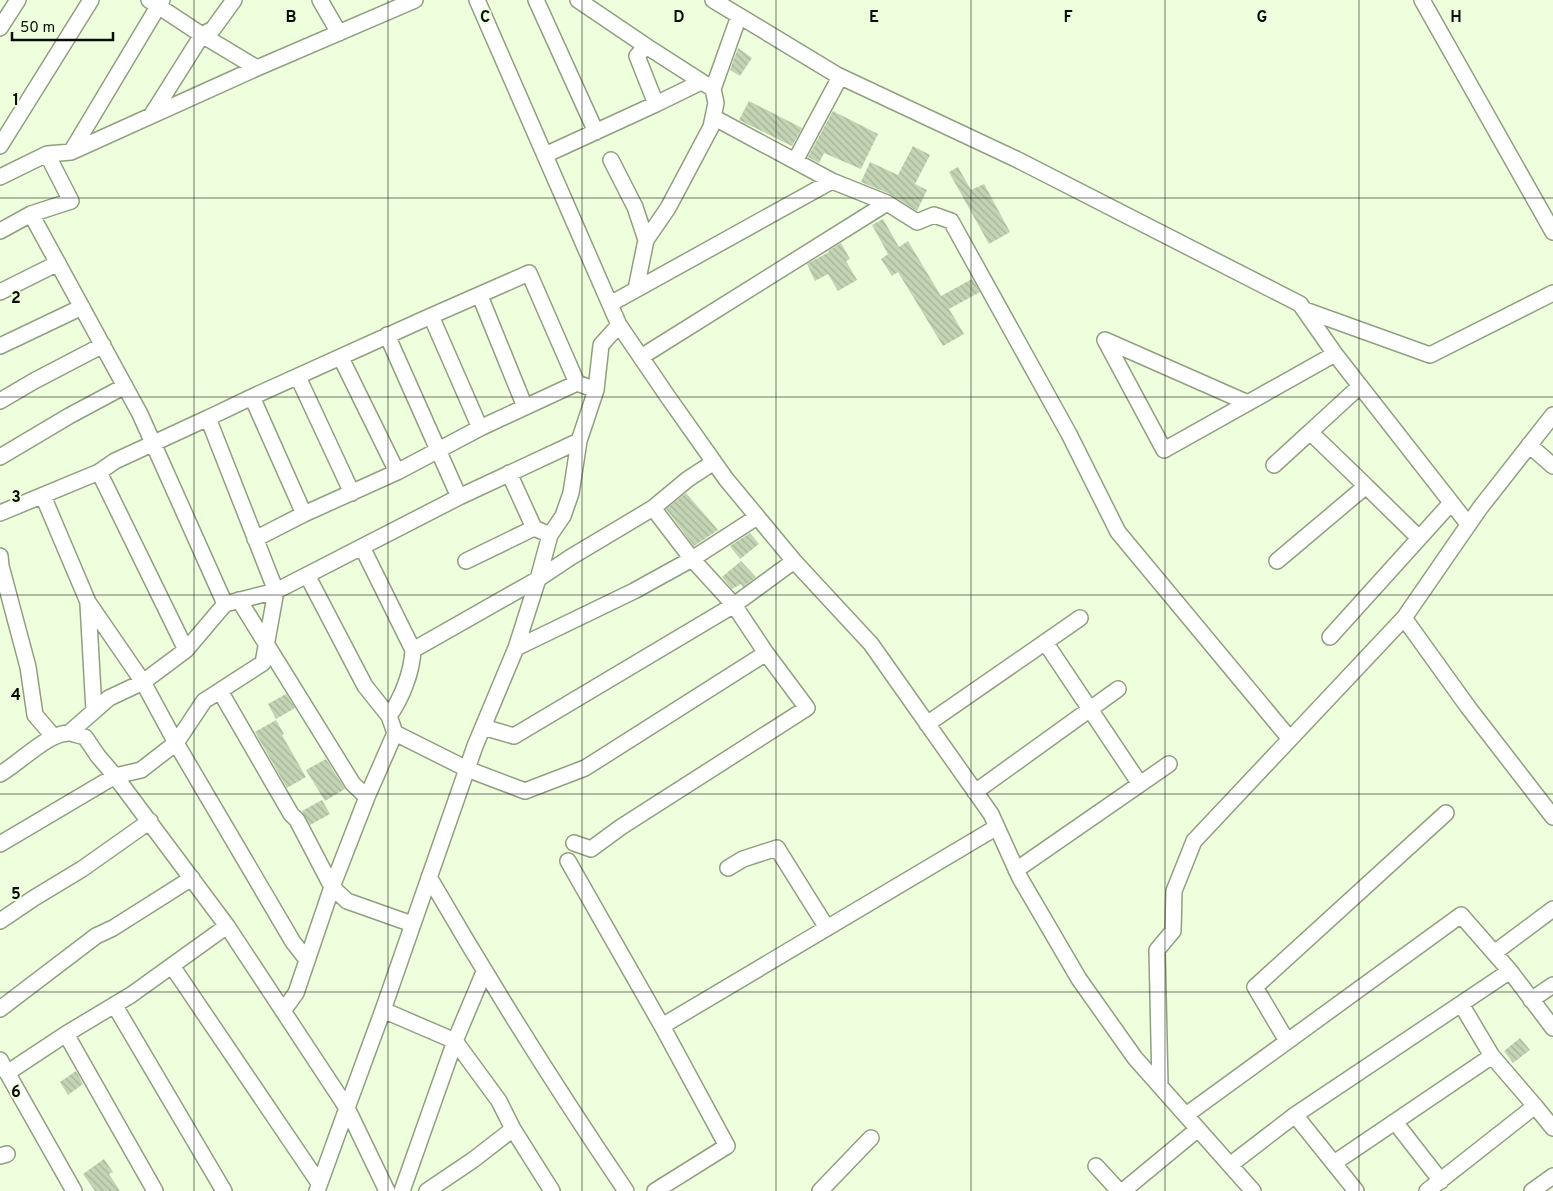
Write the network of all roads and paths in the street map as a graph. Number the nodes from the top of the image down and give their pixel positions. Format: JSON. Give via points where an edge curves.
{"nodes":[{"id":1,"x":18,"y":0,"type":"edge"},
{"id":2,"x":91,"y":0,"type":"edge"},
{"id":3,"x":234,"y":0,"type":"edge"},
{"id":4,"x":320,"y":0,"type":"edge"},
{"id":5,"x":415,"y":0,"type":"edge"},
{"id":6,"x":477,"y":0,"type":"edge"},
{"id":7,"x":536,"y":0,"type":"edge"},
{"id":8,"x":578,"y":0,"type":"edge"},
{"id":9,"x":713,"y":0,"type":"edge"},
{"id":10,"x":1422,"y":0,"type":"edge"},
{"id":11,"x":156,"y":2,"type":"edge"},
{"id":12,"x":391,"y":4,"type":"edge"},
{"id":13,"x":739,"y":16,"type":"junction"},
{"id":14,"x":0,"y":28,"type":"edge"},
{"id":15,"x":339,"y":33,"type":"junction"},
{"id":16,"x":202,"y":35,"type":"junction"},
{"id":17,"x":646,"y":46,"type":"junction"},
{"id":18,"x":257,"y":68,"type":"junction"},
{"id":19,"x":840,"y":77,"type":"junction"},
{"id":20,"x":707,"y":86,"type":"junction"},
{"id":21,"x":656,"y":104,"type":"junction"},
{"id":22,"x":151,"y":116,"type":"junction"},
{"id":23,"x":713,"y":117,"type":"junction"},
{"id":24,"x":596,"y":132,"type":"junction"},
{"id":25,"x":0,"y":146,"type":"edge"},
{"id":26,"x":71,"y":152,"type":"junction"},
{"id":27,"x":47,"y":154,"type":"junction"},
{"id":28,"x":545,"y":155,"type":"junction"},
{"id":29,"x":610,"y":160,"type":"dead end"},
{"id":30,"x":794,"y":161,"type":"junction"},
{"id":31,"x":0,"y":177,"type":"edge"},
{"id":32,"x":832,"y":181,"type":"junction"},
{"id":33,"x":887,"y":203,"type":"junction"},
{"id":34,"x":31,"y":214,"type":"junction"},
{"id":35,"x":0,"y":231,"type":"edge"},
{"id":36,"x":1553,"y":232,"type":"edge"},
{"id":37,"x":646,"y":240,"type":"junction"},
{"id":38,"x":58,"y":263,"type":"junction"},
{"id":39,"x":636,"y":289,"type":"junction"},
{"id":40,"x":0,"y":292,"type":"edge"},
{"id":41,"x":1553,"y":293,"type":"edge"},
{"id":42,"x":480,"y":296,"type":"junction"},
{"id":43,"x":610,"y":304,"type":"junction"},
{"id":44,"x":82,"y":307,"type":"junction"},
{"id":45,"x":1305,"y":310,"type":"junction"},
{"id":46,"x":431,"y":316,"type":"junction"},
{"id":47,"x":619,"y":325,"type":"junction"},
{"id":48,"x":387,"y":336,"type":"junction"},
{"id":49,"x":103,"y":345,"type":"junction"},
{"id":50,"x":0,"y":346,"type":"edge"},
{"id":51,"x":1335,"y":354,"type":"junction"},
{"id":52,"x":641,"y":357,"type":"junction"},
{"id":53,"x":341,"y":358,"type":"junction"},
{"id":54,"x":298,"y":377,"type":"junction"},
{"id":55,"x":577,"y":383,"type":"junction"},
{"id":56,"x":124,"y":386,"type":"junction"},
{"id":57,"x":1360,"y":386,"type":"junction"},
{"id":58,"x":596,"y":390,"type":"junction"},
{"id":59,"x":252,"y":397,"type":"junction"},
{"id":60,"x":0,"y":401,"type":"edge"},
{"id":61,"x":1248,"y":403,"type":"junction"},
{"id":62,"x":525,"y":407,"type":"junction"},
{"id":63,"x":1553,"y":415,"type":"edge"},
{"id":64,"x":208,"y":418,"type":"junction"},
{"id":65,"x":480,"y":428,"type":"junction"},
{"id":66,"x":1310,"y":432,"type":"junction"},
{"id":67,"x":579,"y":441,"type":"junction"},
{"id":68,"x":153,"y":443,"type":"junction"},
{"id":69,"x":1529,"y":445,"type":"junction"},
{"id":70,"x":439,"y":450,"type":"junction"},
{"id":71,"x":0,"y":458,"type":"edge"},
{"id":72,"x":714,"y":462,"type":"junction"},
{"id":73,"x":1274,"y":465,"type":"dead end"},
{"id":74,"x":1553,"y":466,"type":"edge"},
{"id":75,"x":99,"y":472,"type":"junction"},
{"id":76,"x":396,"y":472,"type":"junction"},
{"id":77,"x":508,"y":473,"type":"junction"},
{"id":78,"x":1366,"y":486,"type":"junction"},
{"id":79,"x":352,"y":493,"type":"junction"},
{"id":80,"x":43,"y":496,"type":"junction"},
{"id":81,"x":460,"y":497,"type":"junction"},
{"id":82,"x":1451,"y":503,"type":"junction"},
{"id":83,"x":653,"y":508,"type":"junction"},
{"id":84,"x":0,"y":512,"type":"edge"},
{"id":85,"x":304,"y":514,"type":"junction"},
{"id":86,"x":757,"y":517,"type":"junction"},
{"id":87,"x":1468,"y":524,"type":"junction"},
{"id":88,"x":534,"y":528,"type":"junction"},
{"id":89,"x":550,"y":535,"type":"junction"},
{"id":90,"x":1419,"y":538,"type":"junction"},
{"id":91,"x":255,"y":539,"type":"junction"},
{"id":92,"x":362,"y":547,"type":"junction"},
{"id":93,"x":0,"y":556,"type":"edge"},
{"id":94,"x":692,"y":559,"type":"junction"},
{"id":95,"x":466,"y":560,"type":"dead end"},
{"id":96,"x":794,"y":561,"type":"junction"},
{"id":97,"x":1277,"y":562,"type":"dead end"},
{"id":98,"x":307,"y":575,"type":"junction"},
{"id":99,"x":538,"y":579,"type":"junction"},
{"id":100,"x":276,"y":591,"type":"junction"},
{"id":101,"x":88,"y":602,"type":"junction"},
{"id":102,"x":232,"y":602,"type":"junction"},
{"id":103,"x":734,"y":605,"type":"junction"},
{"id":104,"x":1080,"y":618,"type":"dead end"},
{"id":105,"x":1404,"y":618,"type":"junction"},
{"id":106,"x":1330,"y":637,"type":"dead end"},
{"id":107,"x":1045,"y":642,"type":"junction"},
{"id":108,"x":266,"y":644,"type":"junction"},
{"id":109,"x":516,"y":648,"type":"junction"},
{"id":110,"x":186,"y":650,"type":"junction"},
{"id":111,"x":413,"y":650,"type":"junction"},
{"id":112,"x":766,"y":653,"type":"junction"},
{"id":113,"x":143,"y":682,"type":"junction"},
{"id":114,"x":1118,"y":689,"type":"dead end"},
{"id":115,"x":220,"y":690,"type":"junction"},
{"id":116,"x":1089,"y":710,"type":"junction"},
{"id":117,"x":94,"y":711,"type":"junction"},
{"id":118,"x":389,"y":716,"type":"junction"},
{"id":119,"x":927,"y":724,"type":"junction"},
{"id":120,"x":483,"y":727,"type":"junction"},
{"id":121,"x":69,"y":733,"type":"junction"},
{"id":122,"x":395,"y":733,"type":"junction"},
{"id":123,"x":53,"y":736,"type":"junction"},
{"id":124,"x":1290,"y":739,"type":"junction"},
{"id":125,"x":176,"y":743,"type":"junction"},
{"id":126,"x":1169,"y":764,"type":"dead end"},
{"id":127,"x":467,"y":769,"type":"junction"},
{"id":128,"x":0,"y":774,"type":"edge"},
{"id":129,"x":116,"y":776,"type":"junction"},
{"id":130,"x":1140,"y":784,"type":"junction"},
{"id":131,"x":975,"y":792,"type":"junction"},
{"id":132,"x":367,"y":796,"type":"junction"},
{"id":133,"x":1446,"y":813,"type":"dead end"},
{"id":134,"x":1553,"y":817,"type":"edge"},
{"id":135,"x":150,"y":822,"type":"junction"},
{"id":136,"x":997,"y":827,"type":"junction"},
{"id":137,"x":574,"y":843,"type":"dead end"},
{"id":138,"x":0,"y":844,"type":"edge"},
{"id":139,"x":568,"y":861,"type":"dead end"},
{"id":140,"x":728,"y":868,"type":"dead end"},
{"id":141,"x":1016,"y":870,"type":"junction"},
{"id":142,"x":429,"y":877,"type":"junction"},
{"id":143,"x":192,"y":878,"type":"junction"},
{"id":144,"x":332,"y":887,"type":"junction"},
{"id":145,"x":1553,"y":908,"type":"edge"},
{"id":146,"x":0,"y":922,"type":"edge"},
{"id":147,"x":412,"y":924,"type":"junction"},
{"id":148,"x":227,"y":926,"type":"junction"},
{"id":149,"x":827,"y":928,"type":"junction"},
{"id":150,"x":1494,"y":953,"type":"junction"},
{"id":151,"x":307,"y":960,"type":"junction"},
{"id":152,"x":172,"y":966,"type":"junction"},
{"id":153,"x":1510,"y":971,"type":"junction"},
{"id":154,"x":484,"y":972,"type":"junction"},
{"id":155,"x":1553,"y":985,"type":"edge"},
{"id":156,"x":1531,"y":1000,"type":"junction"},
{"id":157,"x":1461,"y":1004,"type":"junction"},
{"id":158,"x":115,"y":1006,"type":"junction"},
{"id":159,"x":0,"y":1009,"type":"edge"},
{"id":160,"x":383,"y":1010,"type":"junction"},
{"id":161,"x":283,"y":1011,"type":"junction"},
{"id":162,"x":662,"y":1026,"type":"junction"},
{"id":163,"x":1553,"y":1028,"type":"edge"},
{"id":164,"x":66,"y":1034,"type":"junction"},
{"id":165,"x":455,"y":1041,"type":"junction"},
{"id":166,"x":1287,"y":1041,"type":"junction"},
{"id":167,"x":1492,"y":1056,"type":"junction"},
{"id":168,"x":4,"y":1067,"type":"edge"},
{"id":169,"x":1160,"y":1085,"type":"junction"},
{"id":170,"x":1535,"y":1106,"type":"junction"},
{"id":171,"x":347,"y":1108,"type":"junction"},
{"id":172,"x":1186,"y":1115,"type":"junction"},
{"id":173,"x":1295,"y":1115,"type":"junction"},
{"id":174,"x":1394,"y":1122,"type":"junction"},
{"id":175,"x":1553,"y":1128,"type":"edge"},
{"id":176,"x":513,"y":1129,"type":"junction"},
{"id":177,"x":1198,"y":1129,"type":"junction"},
{"id":178,"x":871,"y":1138,"type":"dead end"},
{"id":179,"x":1334,"y":1163,"type":"junction"},
{"id":180,"x":1230,"y":1165,"type":"junction"},
{"id":181,"x":1096,"y":1166,"type":"dead end"},
{"id":182,"x":1553,"y":1176,"type":"edge"},
{"id":183,"x":1440,"y":1181,"type":"junction"},
{"id":184,"x":318,"y":1187,"type":"edge"},
{"id":185,"x":545,"y":1189,"type":"edge"},
{"id":186,"x":74,"y":1191,"type":"edge"},
{"id":187,"x":155,"y":1191,"type":"edge"},
{"id":188,"x":224,"y":1191,"type":"edge"},
{"id":189,"x":387,"y":1191,"type":"edge"},
{"id":190,"x":402,"y":1191,"type":"edge"},
{"id":191,"x":427,"y":1191,"type":"edge"},
{"id":192,"x":626,"y":1191,"type":"edge"},
{"id":193,"x":655,"y":1191,"type":"edge"},
{"id":194,"x":820,"y":1191,"type":"edge"},
{"id":195,"x":1121,"y":1191,"type":"edge"},
{"id":196,"x":1253,"y":1191,"type":"edge"},
{"id":197,"x":1356,"y":1191,"type":"edge"},
{"id":198,"x":1427,"y":1191,"type":"edge"},
{"id":199,"x":1532,"y":1191,"type":"edge"}],
"edges":[{"from":1,"to":14,"type":"street"},
{"from":2,"to":25,"type":"street"},
{"from":3,"to":16,"type":"street","via":[[213,29]]},
{"from":4,"to":15,"type":"street"},
{"from":5,"to":12,"type":"street"},
{"from":6,"to":28,"type":"street"},
{"from":7,"to":24,"type":"street"},
{"from":8,"to":17,"type":"street"},
{"from":9,"to":13,"type":"street"},
{"from":10,"to":36,"type":"street"},
{"from":11,"to":16,"type":"street"},
{"from":11,"to":26,"type":"street"},
{"from":12,"to":15,"type":"street"},
{"from":13,"to":19,"type":"street"},
{"from":13,"to":20,"type":"street"},
{"from":15,"to":18,"type":"street"},
{"from":16,"to":18,"type":"street"},
{"from":16,"to":22,"type":"street"},
{"from":17,"to":20,"type":"street"},
{"from":17,"to":21,"type":"street","via":[[637,56]]},
{"from":18,"to":22,"type":"street"},
{"from":19,"to":30,"type":"street"},
{"from":19,"to":45,"type":"street","via":[[1016,159],[1300,304]]},
{"from":20,"to":21,"type":"street"},
{"from":20,"to":23,"type":"street","via":[[716,104]]},
{"from":21,"to":24,"type":"street"},
{"from":22,"to":26,"type":"street"},
{"from":23,"to":30,"type":"street"},
{"from":23,"to":37,"type":"street","via":[[668,208]]},
{"from":24,"to":28,"type":"street"},
{"from":26,"to":27,"type":"street"},
{"from":27,"to":31,"type":"street"},
{"from":27,"to":34,"type":"street","via":[[71,201]]},
{"from":28,"to":43,"type":"street"},
{"from":29,"to":37,"type":"street","via":[[634,207]]},
{"from":30,"to":32,"type":"street"},
{"from":32,"to":33,"type":"street"},
{"from":32,"to":39,"type":"street"},
{"from":33,"to":52,"type":"street"},
{"from":33,"to":124,"type":"street","via":[[917,222],[934,215],[951,222],[1069,434],[1118,532]]},
{"from":34,"to":35,"type":"street"},
{"from":34,"to":38,"type":"street"},
{"from":37,"to":39,"type":"street"},
{"from":38,"to":40,"type":"street"},
{"from":38,"to":44,"type":"street"},
{"from":39,"to":43,"type":"street"},
{"from":41,"to":45,"type":"street","via":[[1430,355]]},
{"from":42,"to":46,"type":"street"},
{"from":42,"to":55,"type":"street","via":[[529,273]]},
{"from":42,"to":62,"type":"street"},
{"from":43,"to":47,"type":"street"},
{"from":44,"to":49,"type":"street"},
{"from":44,"to":50,"type":"street"},
{"from":45,"to":51,"type":"street"},
{"from":46,"to":48,"type":"street"},
{"from":46,"to":65,"type":"street"},
{"from":47,"to":52,"type":"street"},
{"from":47,"to":58,"type":"street","via":[[601,345]]},
{"from":48,"to":53,"type":"street"},
{"from":48,"to":70,"type":"street"},
{"from":49,"to":56,"type":"street"},
{"from":49,"to":60,"type":"street"},
{"from":51,"to":57,"type":"street"},
{"from":51,"to":61,"type":"street"},
{"from":52,"to":72,"type":"street"},
{"from":53,"to":54,"type":"street"},
{"from":53,"to":76,"type":"street"},
{"from":54,"to":59,"type":"street"},
{"from":54,"to":79,"type":"street"},
{"from":55,"to":58,"type":"street"},
{"from":55,"to":62,"type":"street"},
{"from":56,"to":68,"type":"street"},
{"from":56,"to":71,"type":"street"},
{"from":57,"to":66,"type":"street"},
{"from":57,"to":82,"type":"street"},
{"from":58,"to":67,"type":"street"},
{"from":59,"to":64,"type":"street"},
{"from":59,"to":85,"type":"street"},
{"from":61,"to":61,"type":"street","via":[[1164,450],[1105,340],[1185,375]]},
{"from":62,"to":65,"type":"street"},
{"from":63,"to":69,"type":"street"},
{"from":64,"to":68,"type":"street"},
{"from":64,"to":91,"type":"street"},
{"from":65,"to":70,"type":"street"},
{"from":66,"to":73,"type":"street"},
{"from":66,"to":78,"type":"street"},
{"from":67,"to":77,"type":"street"},
{"from":67,"to":89,"type":"street","via":[[571,493],[563,516]]},
{"from":68,"to":75,"type":"street"},
{"from":68,"to":102,"type":"street"},
{"from":69,"to":74,"type":"street"},
{"from":69,"to":87,"type":"street"},
{"from":70,"to":76,"type":"street"},
{"from":70,"to":81,"type":"street"},
{"from":72,"to":83,"type":"street"},
{"from":72,"to":86,"type":"street"},
{"from":75,"to":80,"type":"street"},
{"from":75,"to":110,"type":"street"},
{"from":76,"to":79,"type":"street"},
{"from":77,"to":81,"type":"street"},
{"from":77,"to":88,"type":"street"},
{"from":78,"to":90,"type":"street"},
{"from":78,"to":97,"type":"street"},
{"from":79,"to":85,"type":"street"},
{"from":80,"to":84,"type":"street"},
{"from":80,"to":101,"type":"street"},
{"from":81,"to":92,"type":"street"},
{"from":82,"to":87,"type":"street"},
{"from":82,"to":90,"type":"street"},
{"from":83,"to":94,"type":"street"},
{"from":83,"to":99,"type":"street"},
{"from":85,"to":91,"type":"street"},
{"from":86,"to":94,"type":"street"},
{"from":86,"to":96,"type":"street"},
{"from":87,"to":105,"type":"street"},
{"from":88,"to":89,"type":"street"},
{"from":88,"to":95,"type":"street"},
{"from":89,"to":99,"type":"street"},
{"from":90,"to":106,"type":"street"},
{"from":91,"to":100,"type":"street"},
{"from":92,"to":98,"type":"street"},
{"from":92,"to":111,"type":"street"},
{"from":93,"to":123,"type":"street","via":[[28,667],[36,715]]},
{"from":94,"to":103,"type":"street"},
{"from":94,"to":109,"type":"street"},
{"from":96,"to":103,"type":"street"},
{"from":96,"to":119,"type":"street","via":[[871,644]]},
{"from":98,"to":100,"type":"street"},
{"from":98,"to":118,"type":"street","via":[[365,686]]},
{"from":99,"to":109,"type":"street"},
{"from":99,"to":111,"type":"street"},
{"from":100,"to":102,"type":"street"},
{"from":100,"to":108,"type":"street"},
{"from":101,"to":113,"type":"street"},
{"from":101,"to":117,"type":"street"},
{"from":102,"to":108,"type":"street"},
{"from":102,"to":110,"type":"street"},
{"from":103,"to":112,"type":"street"},
{"from":103,"to":120,"type":"street","via":[[514,736]]},
{"from":104,"to":107,"type":"street"},
{"from":105,"to":124,"type":"street"},
{"from":105,"to":134,"type":"street"},
{"from":107,"to":116,"type":"street"},
{"from":107,"to":119,"type":"street"},
{"from":108,"to":115,"type":"street","via":[[263,663]]},
{"from":108,"to":132,"type":"street","via":[[353,784]]},
{"from":109,"to":120,"type":"street"},
{"from":110,"to":113,"type":"street"},
{"from":111,"to":118,"type":"street","via":[[413,662],[398,704]]},
{"from":112,"to":127,"type":"street","via":[[585,768],[526,791]]},
{"from":112,"to":137,"type":"street","via":[[807,708],[621,827],[591,850]]},
{"from":113,"to":117,"type":"street","via":[[109,698]]},
{"from":113,"to":125,"type":"street"},
{"from":114,"to":116,"type":"street"},
{"from":115,"to":125,"type":"street","via":[[204,701]]},
{"from":115,"to":144,"type":"street","via":[[297,820]]},
{"from":116,"to":130,"type":"street"},
{"from":116,"to":131,"type":"street"},
{"from":117,"to":121,"type":"street"},
{"from":118,"to":122,"type":"street"},
{"from":119,"to":131,"type":"street"},
{"from":120,"to":127,"type":"street"},
{"from":121,"to":123,"type":"street"},
{"from":121,"to":129,"type":"street","via":[[85,737]]},
{"from":122,"to":127,"type":"street"},
{"from":122,"to":132,"type":"street"},
{"from":123,"to":128,"type":"street"},
{"from":124,"to":169,"type":"street","via":[[1194,840],[1174,890],[1173,931],[1157,950]]},
{"from":125,"to":129,"type":"street","via":[[141,770]]},
{"from":125,"to":151,"type":"street","via":[[293,942]]},
{"from":126,"to":130,"type":"street"},
{"from":127,"to":142,"type":"street"},
{"from":129,"to":135,"type":"street"},
{"from":129,"to":138,"type":"street"},
{"from":130,"to":141,"type":"street"},
{"from":131,"to":136,"type":"street"},
{"from":132,"to":144,"type":"street"},
{"from":133,"to":166,"type":"street","via":[[1254,987]]},
{"from":135,"to":143,"type":"street"},
{"from":135,"to":146,"type":"street"},
{"from":136,"to":141,"type":"street"},
{"from":136,"to":149,"type":"street"},
{"from":139,"to":162,"type":"street"},
{"from":140,"to":149,"type":"street","via":[[743,859],[777,848]]},
{"from":141,"to":169,"type":"street","via":[[1079,979],[1136,1058]]},
{"from":142,"to":147,"type":"street"},
{"from":142,"to":154,"type":"street"},
{"from":143,"to":148,"type":"street"},
{"from":143,"to":159,"type":"street","via":[[96,936]]},
{"from":144,"to":147,"type":"street","via":[[347,901]]},
{"from":144,"to":151,"type":"street"},
{"from":145,"to":150,"type":"street"},
{"from":147,"to":160,"type":"street"},
{"from":148,"to":152,"type":"street"},
{"from":148,"to":161,"type":"street"},
{"from":149,"to":162,"type":"street"},
{"from":150,"to":153,"type":"street"},
{"from":150,"to":166,"type":"street","via":[[1461,916]]},
{"from":151,"to":161,"type":"street","via":[[296,993]]},
{"from":152,"to":158,"type":"street"},
{"from":152,"to":184,"type":"street"},
{"from":153,"to":156,"type":"street"},
{"from":153,"to":157,"type":"street"},
{"from":154,"to":165,"type":"street"},
{"from":154,"to":192,"type":"street","via":[[560,1095]]},
{"from":155,"to":156,"type":"street"},
{"from":156,"to":163,"type":"street"},
{"from":157,"to":167,"type":"street"},
{"from":157,"to":173,"type":"street"},
{"from":158,"to":164,"type":"street"},
{"from":158,"to":188,"type":"street"},
{"from":160,"to":165,"type":"street"},
{"from":160,"to":171,"type":"street"},
{"from":161,"to":171,"type":"street"},
{"from":162,"to":193,"type":"street","via":[[727,1146]]},
{"from":164,"to":168,"type":"street"},
{"from":164,"to":187,"type":"street"},
{"from":165,"to":176,"type":"street","via":[[499,1101]]},
{"from":165,"to":190,"type":"street"},
{"from":166,"to":172,"type":"street"},
{"from":167,"to":170,"type":"street"},
{"from":167,"to":174,"type":"street"},
{"from":168,"to":186,"type":"street"},
{"from":169,"to":172,"type":"street"},
{"from":170,"to":175,"type":"street"},
{"from":170,"to":183,"type":"street"},
{"from":171,"to":184,"type":"street"},
{"from":171,"to":189,"type":"street"},
{"from":172,"to":177,"type":"street"},
{"from":173,"to":179,"type":"street"},
{"from":173,"to":180,"type":"street"},
{"from":174,"to":179,"type":"street"},
{"from":174,"to":183,"type":"street"},
{"from":176,"to":185,"type":"street"},
{"from":176,"to":191,"type":"street"},
{"from":177,"to":180,"type":"street"},
{"from":177,"to":195,"type":"street"},
{"from":178,"to":194,"type":"street"},
{"from":179,"to":197,"type":"street"},
{"from":180,"to":196,"type":"street"},
{"from":181,"to":195,"type":"street"},
{"from":182,"to":199,"type":"street"},
{"from":183,"to":198,"type":"street"}]}
